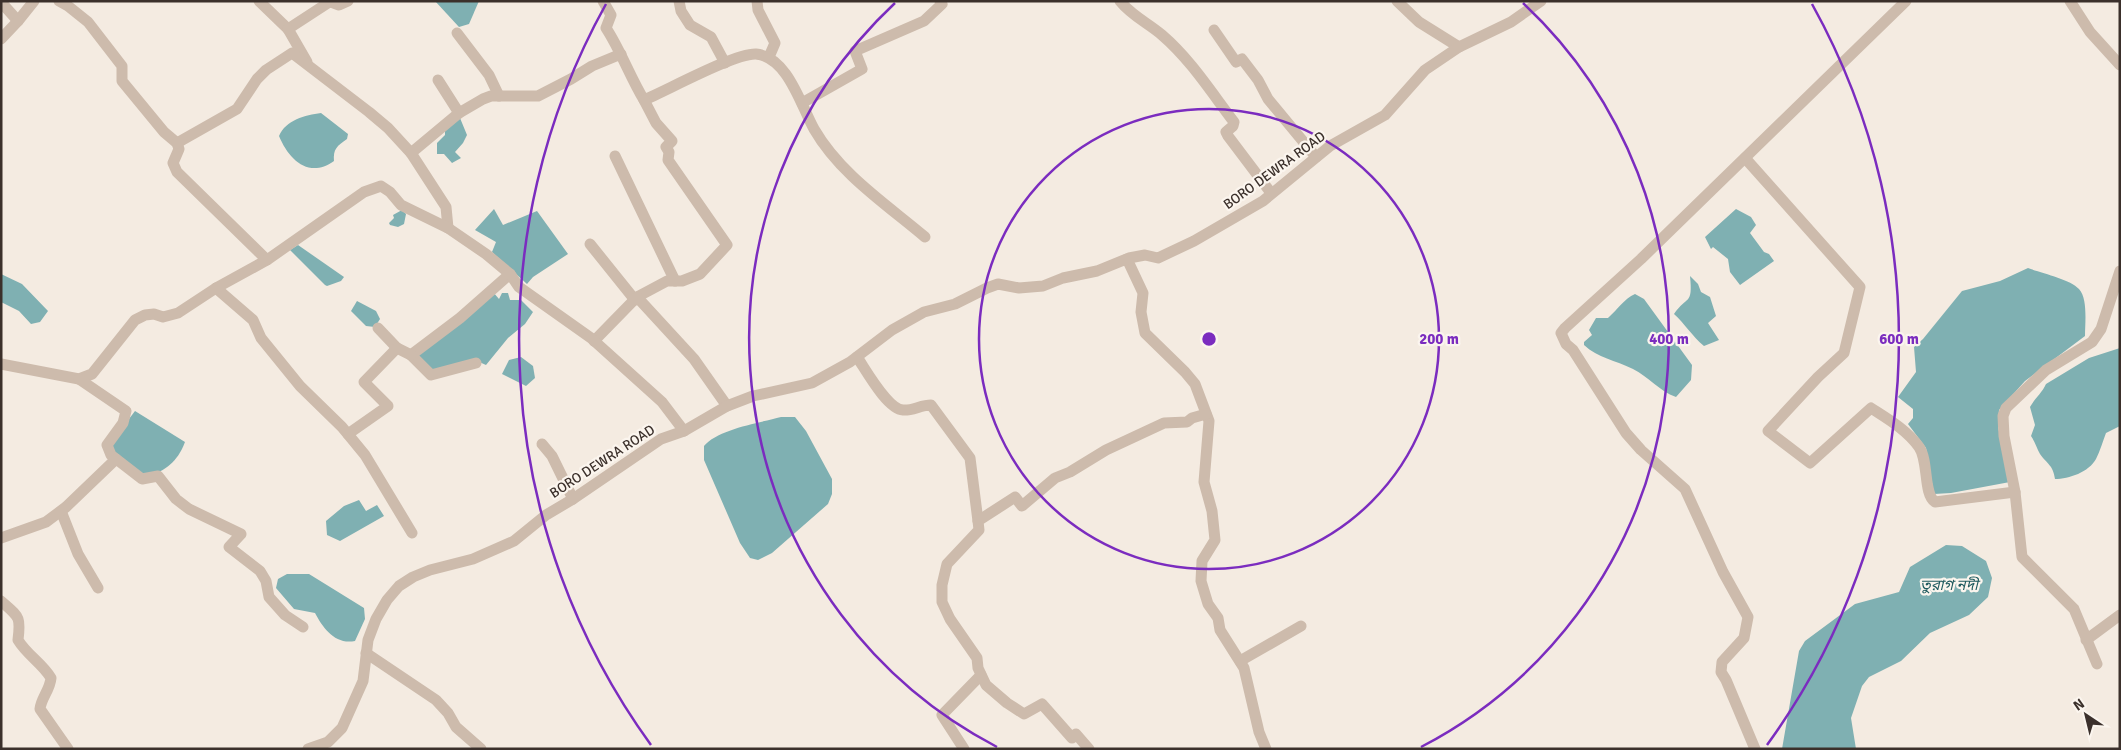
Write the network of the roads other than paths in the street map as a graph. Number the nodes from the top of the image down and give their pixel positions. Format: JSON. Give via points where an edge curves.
{"nodes":[{"id":1,"x":34,"y":1,"type":"edge"},
{"id":2,"x":59,"y":1,"type":"edge"},
{"id":3,"x":259,"y":1,"type":"edge"},
{"id":4,"x":348,"y":1,"type":"edge"},
{"id":5,"x":603,"y":1,"type":"edge"},
{"id":6,"x":679,"y":1,"type":"edge"},
{"id":7,"x":757,"y":1,"type":"edge"},
{"id":8,"x":940,"y":1,"type":"edge"},
{"id":9,"x":1120,"y":1,"type":"edge"},
{"id":10,"x":1397,"y":1,"type":"edge"},
{"id":11,"x":1541,"y":1,"type":"edge"},
{"id":12,"x":1906,"y":1,"type":"edge"},
{"id":13,"x":2070,"y":1,"type":"edge"},
{"id":14,"x":1,"y":2,"type":"edge"},
{"id":15,"x":331,"y":2,"type":"edge"},
{"id":16,"x":18,"y":21,"type":"junction"},
{"id":17,"x":288,"y":29,"type":"junction"},
{"id":18,"x":1214,"y":30,"type":"dead end"},
{"id":19,"x":457,"y":33,"type":"dead end"},
{"id":20,"x":1,"y":39,"type":"edge"},
{"id":21,"x":1459,"y":47,"type":"junction"},
{"id":22,"x":621,"y":54,"type":"junction"},
{"id":23,"x":769,"y":56,"type":"junction"},
{"id":24,"x":725,"y":63,"type":"junction"},
{"id":25,"x":2120,"y":65,"type":"edge"},
{"id":26,"x":310,"y":67,"type":"junction"},
{"id":27,"x":438,"y":80,"type":"dead end"},
{"id":28,"x":499,"y":96,"type":"junction"},
{"id":29,"x":644,"y":100,"type":"junction"},
{"id":30,"x":802,"y":103,"type":"junction"},
{"id":31,"x":459,"y":113,"type":"junction"},
{"id":32,"x":177,"y":143,"type":"junction"},
{"id":33,"x":411,"y":153,"type":"junction"},
{"id":34,"x":615,"y":156,"type":"dead end"},
{"id":35,"x":1316,"y":157,"type":"junction"},
{"id":36,"x":1745,"y":158,"type":"junction"},
{"id":37,"x":1271,"y":194,"type":"junction"},
{"id":38,"x":448,"y":228,"type":"junction"},
{"id":39,"x":925,"y":237,"type":"dead end"},
{"id":40,"x":590,"y":244,"type":"dead end"},
{"id":41,"x":1127,"y":259,"type":"junction"},
{"id":42,"x":266,"y":260,"type":"junction"},
{"id":43,"x":2120,"y":272,"type":"edge"},
{"id":44,"x":510,"y":274,"type":"junction"},
{"id":45,"x":675,"y":281,"type":"junction"},
{"id":46,"x":216,"y":288,"type":"junction"},
{"id":47,"x":636,"y":299,"type":"junction"},
{"id":48,"x":378,"y":328,"type":"dead end"},
{"id":49,"x":594,"y":341,"type":"junction"},
{"id":50,"x":397,"y":348,"type":"junction"},
{"id":51,"x":410,"y":355,"type":"junction"},
{"id":52,"x":857,"y":357,"type":"junction"},
{"id":53,"x":476,"y":363,"type":"dead end"},
{"id":54,"x":1,"y":364,"type":"edge"},
{"id":55,"x":79,"y":380,"type":"junction"},
{"id":56,"x":727,"y":406,"type":"junction"},
{"id":57,"x":1206,"y":414,"type":"junction"},
{"id":58,"x":684,"y":431,"type":"junction"},
{"id":59,"x":348,"y":434,"type":"junction"},
{"id":60,"x":542,"y":444,"type":"dead end"},
{"id":61,"x":116,"y":459,"type":"junction"},
{"id":62,"x":2015,"y":492,"type":"junction"},
{"id":63,"x":573,"y":499,"type":"junction"},
{"id":64,"x":61,"y":511,"type":"junction"},
{"id":65,"x":978,"y":521,"type":"junction"},
{"id":66,"x":412,"y":533,"type":"dead end"},
{"id":67,"x":1,"y":538,"type":"edge"},
{"id":68,"x":98,"y":588,"type":"dead end"},
{"id":69,"x":1,"y":601,"type":"edge"},
{"id":70,"x":2120,"y":615,"type":"edge"},
{"id":71,"x":1301,"y":626,"type":"dead end"},
{"id":72,"x":303,"y":627,"type":"dead end"},
{"id":73,"x":2086,"y":640,"type":"junction"},
{"id":74,"x":366,"y":653,"type":"junction"},
{"id":75,"x":1240,"y":661,"type":"junction"},
{"id":76,"x":2096,"y":664,"type":"dead end"},
{"id":77,"x":981,"y":675,"type":"junction"},
{"id":78,"x":68,"y":749,"type":"edge"},
{"id":79,"x":308,"y":749,"type":"edge"},
{"id":80,"x":481,"y":749,"type":"edge"},
{"id":81,"x":964,"y":749,"type":"edge"},
{"id":82,"x":1089,"y":749,"type":"edge"},
{"id":83,"x":1266,"y":749,"type":"edge"},
{"id":84,"x":1755,"y":749,"type":"edge"}],
"edges":[{"from":1,"to":16,"type":"street"},
{"from":2,"to":32,"type":"street","via":[[88,22],[122,66],[122,81]]},
{"from":3,"to":17,"type":"street"},
{"from":4,"to":15,"type":"street","via":[[339,5]]},
{"from":5,"to":22,"type":"street","via":[[611,15],[606,28]]},
{"from":6,"to":24,"type":"street","via":[[690,25],[711,37]]},
{"from":7,"to":23,"type":"street","via":[[758,10],[775,42]]},
{"from":8,"to":30,"type":"street","via":[[942,4],[924,21],[855,51],[862,69]]},
{"from":9,"to":37,"type":"street","via":[[1137,19],[1162,34],[1210,89],[1234,122],[1226,132],[1228,136]]},
{"from":10,"to":21,"type":"street","via":[[1419,22]]},
{"from":11,"to":21,"type":"street","name":"BORO DEWRA ROAD","via":[[1511,22]]},
{"from":12,"to":36,"type":"street"},
{"from":13,"to":25,"type":"street","via":[[2090,32]]},
{"from":14,"to":16,"type":"street"},
{"from":15,"to":17,"type":"street"},
{"from":16,"to":20,"type":"street"},
{"from":17,"to":26,"type":"street"},
{"from":18,"to":35,"type":"street","via":[[1236,62],[1242,59],[1268,99]]},
{"from":19,"to":28,"type":"street"},
{"from":21,"to":35,"type":"street","name":"BORO DEWRA ROAD","via":[[1425,70],[1385,115]]},
{"from":22,"to":28,"type":"street","via":[[538,96]]},
{"from":22,"to":29,"type":"street"},
{"from":23,"to":24,"type":"street","via":[[754,54]]},
{"from":23,"to":30,"type":"street","via":[[795,86]]},
{"from":24,"to":29,"type":"street"},
{"from":26,"to":32,"type":"street","via":[[292,53],[257,79],[237,109]]},
{"from":26,"to":33,"type":"street","via":[[370,112]]},
{"from":27,"to":31,"type":"street"},
{"from":28,"to":31,"type":"street","via":[[483,99]]},
{"from":29,"to":45,"type":"street","via":[[656,123],[672,141],[666,147],[668,160],[727,245],[700,274]]},
{"from":30,"to":39,"type":"street","via":[[814,129],[842,168]]},
{"from":31,"to":33,"type":"street"},
{"from":32,"to":42,"type":"street","via":[[179,149],[173,163],[177,172]]},
{"from":33,"to":38,"type":"street","via":[[446,208]]},
{"from":34,"to":45,"type":"street"},
{"from":35,"to":37,"type":"street","name":"BORO DEWRA ROAD"},
{"from":36,"to":62,"type":"street","via":[[1860,286],[1844,353],[1768,431],[1810,463],[1871,408],[1897,425],[1921,449],[1928,489],[1935,502]]},
{"from":36,"to":84,"type":"street","via":[[1561,333],[1626,434],[1685,489],[1723,572],[1748,617],[1744,638],[1722,662],[1721,672]]},
{"from":37,"to":41,"type":"street","name":"BORO DEWRA ROAD","via":[[1175,251],[1158,258],[1144,255]]},
{"from":38,"to":42,"type":"street","via":[[401,205],[381,186],[364,192]]},
{"from":38,"to":44,"type":"street"},
{"from":40,"to":47,"type":"street"},
{"from":41,"to":52,"type":"street","name":"BORO DEWRA ROAD","via":[[1043,286],[1019,288],[998,284],[955,304],[924,312],[892,330]]},
{"from":41,"to":57,"type":"street","via":[[1143,293],[1141,312],[1145,333],[1195,384]]},
{"from":42,"to":46,"type":"street"},
{"from":43,"to":62,"type":"street","via":[[2101,329],[2092,342],[2046,370],[2006,408],[2004,436]]},
{"from":44,"to":49,"type":"street","via":[[519,287]]},
{"from":44,"to":51,"type":"street","via":[[460,318]]},
{"from":45,"to":47,"type":"street","via":[[667,281]]},
{"from":46,"to":55,"type":"street","via":[[178,313],[163,317],[145,315],[135,320],[92,374]]},
{"from":46,"to":59,"type":"street","via":[[253,320],[261,338],[300,386]]},
{"from":47,"to":49,"type":"street"},
{"from":47,"to":56,"type":"street","via":[[694,359]]},
{"from":48,"to":50,"type":"street"},
{"from":49,"to":58,"type":"street","via":[[662,402]]},
{"from":50,"to":51,"type":"street"},
{"from":50,"to":59,"type":"street","via":[[364,382],[388,406]]},
{"from":51,"to":53,"type":"street","via":[[432,375]]},
{"from":52,"to":56,"type":"street","name":"BORO DEWRA ROAD","via":[[812,383],[753,396]]},
{"from":52,"to":65,"type":"street","via":[[895,409],[905,411],[931,405],[958,439],[970,458]]},
{"from":54,"to":55,"type":"street"},
{"from":55,"to":61,"type":"street","via":[[126,411],[123,423],[107,445]]},
{"from":56,"to":58,"type":"street","name":"BORO DEWRA ROAD"},
{"from":57,"to":65,"type":"street","via":[[1186,422],[1164,423],[1106,450],[1055,478],[1022,506],[1015,497]]},
{"from":57,"to":75,"type":"street","via":[[1209,422],[1204,482],[1216,540],[1202,561],[1201,581],[1220,630]]},
{"from":58,"to":63,"type":"street","name":"BORO DEWRA ROAD","via":[[661,439]]},
{"from":59,"to":66,"type":"street","via":[[365,455]]},
{"from":60,"to":63,"type":"street","via":[[552,456]]},
{"from":61,"to":64,"type":"street"},
{"from":61,"to":72,"type":"street","via":[[142,479],[158,476],[176,499],[190,509],[241,534],[229,546],[260,571],[269,597],[285,615]]},
{"from":62,"to":73,"type":"street","via":[[2022,556],[2074,609]]},
{"from":63,"to":74,"type":"street","name":"BORO DEWRA ROAD","via":[[514,540],[473,559],[430,570],[399,586],[376,619]]},
{"from":64,"to":67,"type":"street","via":[[46,522]]},
{"from":64,"to":68,"type":"street","via":[[78,554]]},
{"from":65,"to":77,"type":"street","via":[[979,530],[947,564],[942,602],[977,658]]},
{"from":69,"to":78,"type":"street","via":[[20,622],[18,640],[25,651],[51,678],[40,709]]},
{"from":70,"to":73,"type":"street"},
{"from":71,"to":75,"type":"street"},
{"from":73,"to":76,"type":"street"},
{"from":74,"to":79,"type":"street","name":"BORO DEWRA ROAD","via":[[363,681],[342,728],[328,742]]},
{"from":74,"to":80,"type":"street","via":[[436,700],[456,727]]},
{"from":75,"to":83,"type":"street"},
{"from":77,"to":81,"type":"street","via":[[942,715]]},
{"from":77,"to":82,"type":"street","via":[[986,685],[1024,714],[1042,704],[1072,738],[1076,734]]}]}
